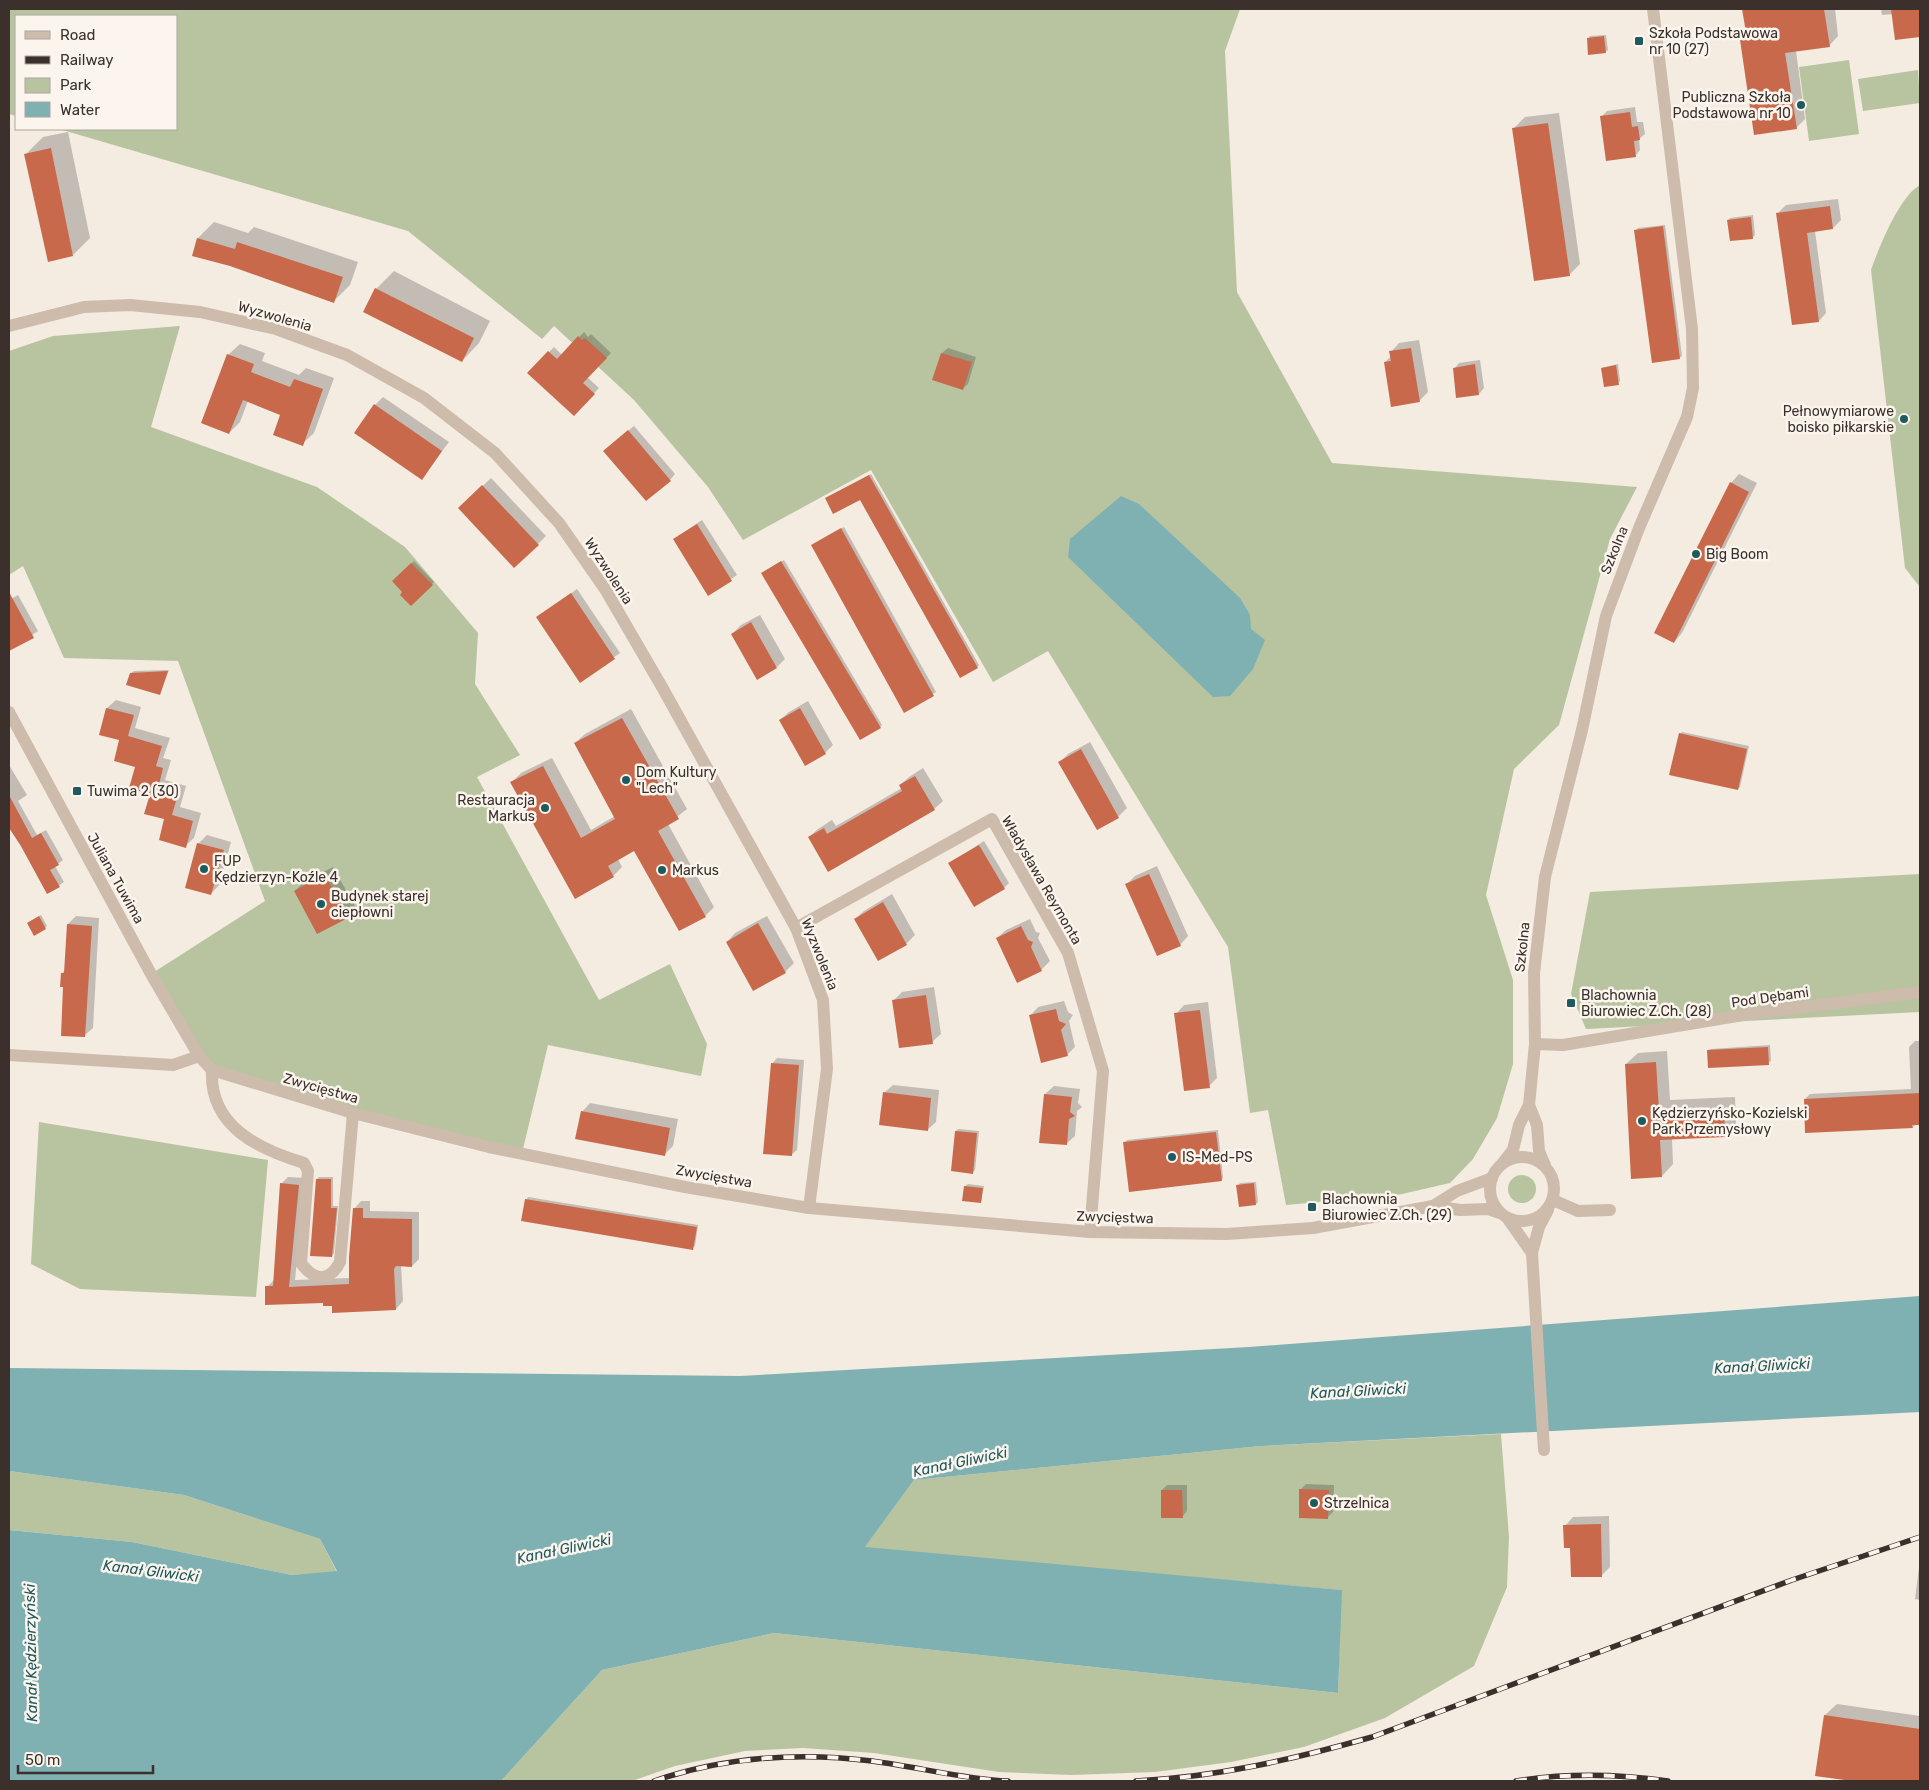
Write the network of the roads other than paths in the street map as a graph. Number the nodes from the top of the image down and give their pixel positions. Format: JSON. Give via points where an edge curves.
{"nodes":[{"id":1,"x":1653,"y":9,"type":"edge"},
{"id":2,"x":9,"y":326,"type":"edge"},
{"id":3,"x":9,"y":712,"type":"edge"},
{"id":4,"x":796,"y":928,"type":"junction"},
{"id":5,"x":1920,"y":992,"type":"edge"},
{"id":6,"x":1535,"y":1044,"type":"junction"},
{"id":7,"x":9,"y":1055,"type":"edge"},
{"id":8,"x":199,"y":1056,"type":"junction"},
{"id":9,"x":212,"y":1070,"type":"junction"},
{"id":10,"x":1529,"y":1105,"type":"junction"},
{"id":11,"x":353,"y":1114,"type":"junction"},
{"id":12,"x":1502,"y":1164,"type":"junction"},
{"id":13,"x":1544,"y":1165,"type":"junction"},
{"id":14,"x":1492,"y":1178,"type":"junction"},
{"id":15,"x":1551,"y":1205,"type":"junction"},
{"id":16,"x":1432,"y":1206,"type":"junction"},
{"id":17,"x":809,"y":1208,"type":"junction"},
{"id":18,"x":1610,"y":1210,"type":"dead end"},
{"id":19,"x":1504,"y":1216,"type":"junction"},
{"id":20,"x":1090,"y":1232,"type":"junction"},
{"id":21,"x":1532,"y":1253,"type":"junction"},
{"id":22,"x":1544,"y":1447,"type":"dead end"}],
"edges":[{"from":1,"to":6,"type":"street","name":"Szkolna","via":[[1692,328],[1693,388],[1687,417],[1639,528],[1606,616],[1582,730],[1545,877],[1534,973]]},
{"from":2,"to":4,"type":"street","name":"Wyzwolenia","via":[[84,307],[130,305],[200,312],[276,329],[347,355],[432,404],[495,453],[559,524],[606,589]]},
{"from":3,"to":8,"type":"street","name":"Juliana Tuwima"},
{"from":4,"to":17,"type":"street","name":"Wyzwolenia","via":[[823,1000],[827,1069]]},
{"from":4,"to":20,"type":"street","name":"Władysława Reymonta","via":[[992,819],[1068,954],[1103,1071]]},
{"from":5,"to":6,"type":"street","name":"Pod Dębami","via":[[1749,1014],[1563,1045]]},
{"from":6,"to":10,"type":"street","name":"Szkolna"},
{"from":7,"to":8,"type":"street","via":[[173,1065]]},
{"from":8,"to":9,"type":"street","name":"Zwycięstwa"},
{"from":9,"to":11,"type":"street","name":"Zwycięstwa"},
{"from":9,"to":11,"type":"street","via":[[211,1088],[225,1118],[249,1140],[273,1153],[304,1163],[308,1171],[300,1264],[315,1276],[327,1277],[335,1273],[340,1262]]},
{"from":10,"to":12,"type":"street","name":"Szkolna","via":[[1519,1125],[1513,1150]]},
{"from":10,"to":13,"type":"street","name":"Szkolna","via":[[1537,1125],[1539,1151]]},
{"from":11,"to":17,"type":"street","name":"Zwycięstwa","via":[[489,1147]]},
{"from":12,"to":13,"type":"street","via":[[1519,1157]]},
{"from":12,"to":14,"type":"street"},
{"from":13,"to":15,"type":"street","via":[[1554,1181]]},
{"from":14,"to":16,"type":"street","name":"Zwycięstwa"},
{"from":14,"to":19,"type":"street","via":[[1490,1196]]},
{"from":15,"to":18,"type":"street","via":[[1578,1211]]},
{"from":15,"to":19,"type":"street","via":[[1530,1221],[1519,1222]]},
{"from":15,"to":21,"type":"street","via":[[1539,1227]]},
{"from":16,"to":19,"type":"street","name":"Zwycięstwa","via":[[1488,1209]]},
{"from":16,"to":20,"type":"street","name":"Zwycięstwa","via":[[1313,1228],[1227,1234]]},
{"from":17,"to":20,"type":"street","name":"Zwycięstwa"},
{"from":19,"to":21,"type":"street"},
{"from":21,"to":22,"type":"street"}]}
